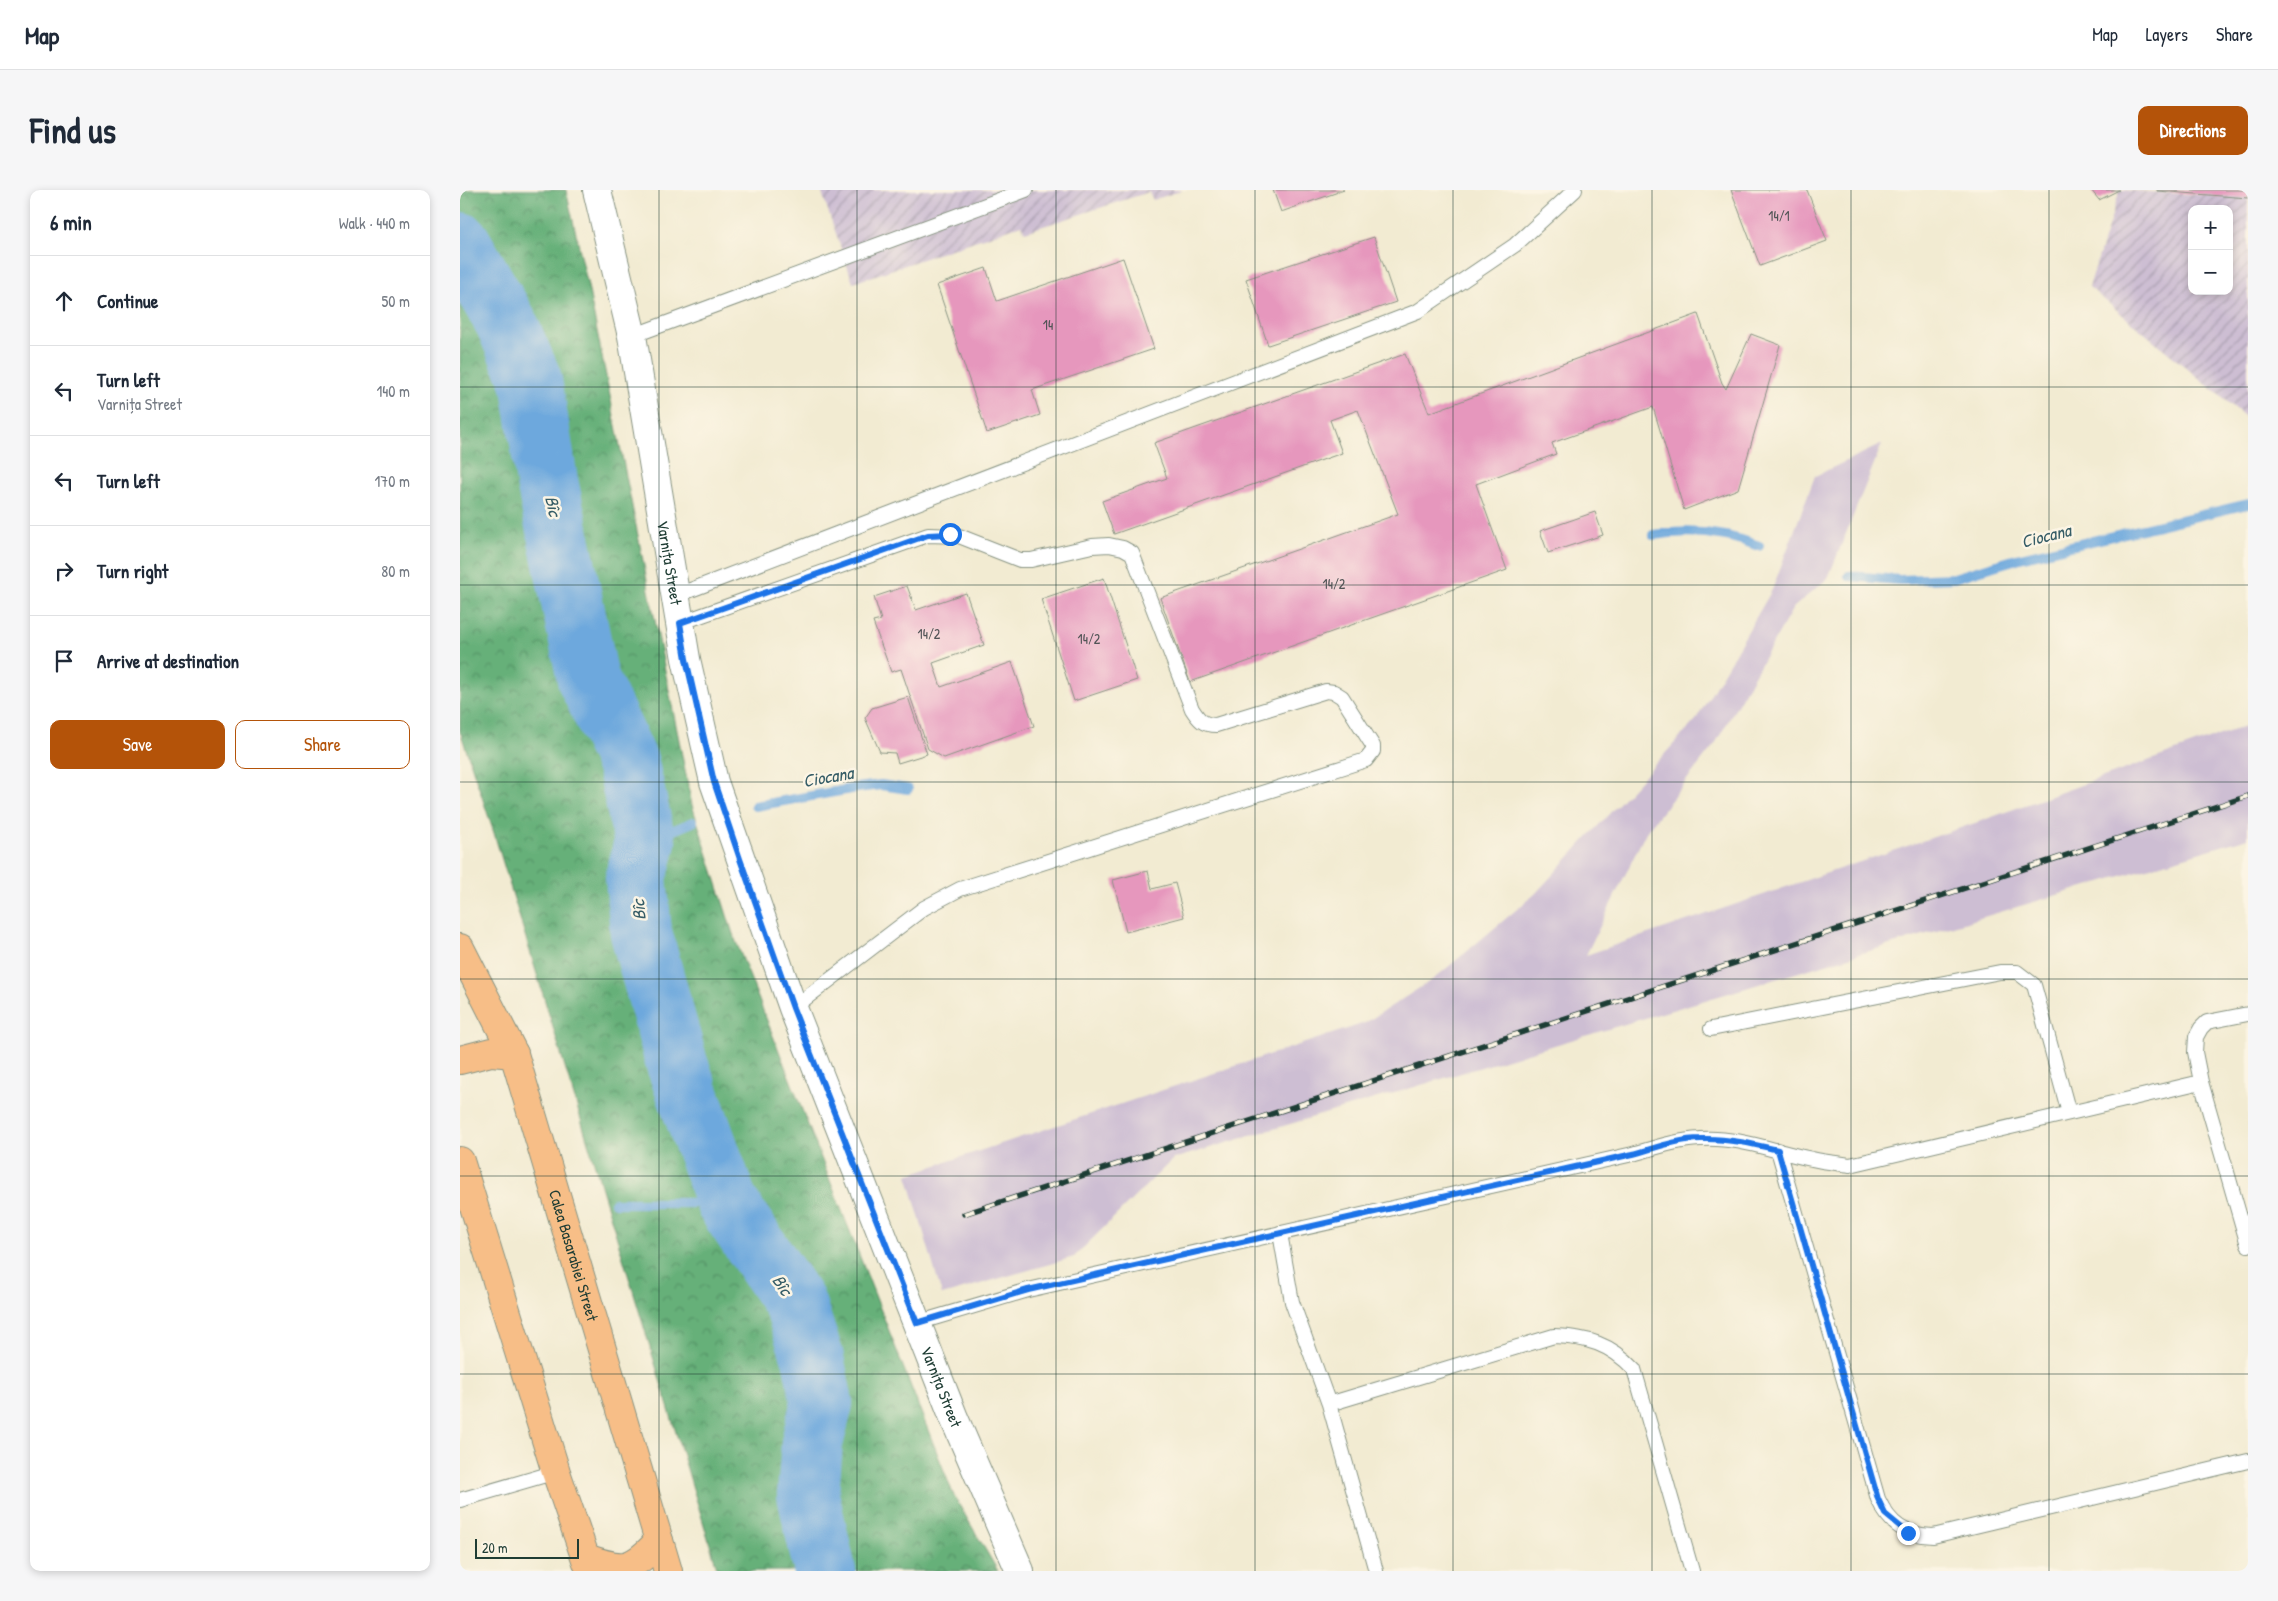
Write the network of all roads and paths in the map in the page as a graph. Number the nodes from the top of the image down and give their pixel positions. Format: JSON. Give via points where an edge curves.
{"nodes":[{"id":1,"x":597,"y":190,"type":"edge"},
{"id":2,"x":1026,"y":190,"type":"edge"},
{"id":3,"x":1575,"y":190,"type":"edge"},
{"id":4,"x":632,"y":336,"type":"junction"},
{"id":5,"x":675,"y":596,"type":"junction"},
{"id":6,"x":680,"y":623,"type":"junction"},
{"id":7,"x":460,"y":948,"type":"edge"},
{"id":8,"x":793,"y":1008,"type":"junction"},
{"id":9,"x":2248,"y":1014,"type":"edge"},
{"id":10,"x":1711,"y":1029,"type":"dead end"},
{"id":11,"x":514,"y":1054,"type":"junction"},
{"id":12,"x":460,"y":1060,"type":"edge"},
{"id":13,"x":2201,"y":1082,"type":"junction"},
{"id":14,"x":2069,"y":1113,"type":"junction"},
{"id":15,"x":1778,"y":1150,"type":"junction"},
{"id":16,"x":460,"y":1164,"type":"edge"},
{"id":17,"x":1280,"y":1233,"type":"junction"},
{"id":18,"x":2248,"y":1245,"type":"edge"},
{"id":19,"x":917,"y":1323,"type":"junction"},
{"id":20,"x":1329,"y":1404,"type":"junction"},
{"id":21,"x":2248,"y":1462,"type":"edge"},
{"id":22,"x":556,"y":1472,"type":"junction"},
{"id":23,"x":460,"y":1500,"type":"edge"},
{"id":24,"x":659,"y":1541,"type":"junction"},
{"id":25,"x":588,"y":1564,"type":"edge"},
{"id":26,"x":668,"y":1571,"type":"edge"},
{"id":27,"x":1020,"y":1571,"type":"edge"},
{"id":28,"x":1376,"y":1571,"type":"edge"},
{"id":29,"x":1692,"y":1571,"type":"edge"}],
"edges":[{"from":1,"to":4,"type":"street","name":"Varnița Street"},
{"from":2,"to":4,"type":"lane"},
{"from":3,"to":5,"type":"lane","via":[[1515,245],[1418,311]]},
{"from":4,"to":5,"type":"street","name":"Varnița Street"},
{"from":5,"to":6,"type":"street","name":"Varnița Street"},
{"from":6,"to":8,"type":"street","name":"Varnița Street","via":[[714,782]]},
{"from":6,"to":8,"type":"lane","via":[[928,535],[959,536],[1020,560],[1109,545],[1132,553],[1199,720],[1206,725],[1216,725],[1326,691],[1334,692],[1342,697],[1374,746],[1366,760],[960,889],[924,908]]},
{"from":7,"to":11,"type":"main road","name":"Calea Basarabiei Street"},
{"from":8,"to":19,"type":"street","name":"Varnița Street"},
{"from":9,"to":13,"type":"lane","via":[[2216,1019],[2200,1028],[2195,1052]]},
{"from":10,"to":14,"type":"lane","via":[[2000,972],[2017,972],[2034,985]]},
{"from":11,"to":12,"type":"main road","via":[[491,1052]]},
{"from":11,"to":24,"type":"main road","name":"Calea Basarabiei Street"},
{"from":13,"to":14,"type":"lane"},
{"from":13,"to":18,"type":"lane"},
{"from":14,"to":15,"type":"lane","via":[[1850,1165]]},
{"from":15,"to":17,"type":"lane","via":[[1701,1138]]},
{"from":15,"to":21,"type":"lane","via":[[1878,1499],[1885,1514],[1908,1533],[1933,1536]]},
{"from":16,"to":22,"type":"main road"},
{"from":17,"to":19,"type":"lane","via":[[1028,1290]]},
{"from":17,"to":20,"type":"lane","via":[[1292,1302]]},
{"from":19,"to":27,"type":"street","name":"Varnița Street"},
{"from":20,"to":28,"type":"lane"},
{"from":20,"to":29,"type":"lane","via":[[1554,1336],[1600,1344],[1621,1355],[1634,1369]]},
{"from":22,"to":23,"type":"lane"},
{"from":22,"to":25,"type":"main road"},
{"from":24,"to":25,"type":"main road","via":[[634,1565],[622,1569]]},
{"from":24,"to":26,"type":"main road","name":"Calea Basarabiei Street"}]}
